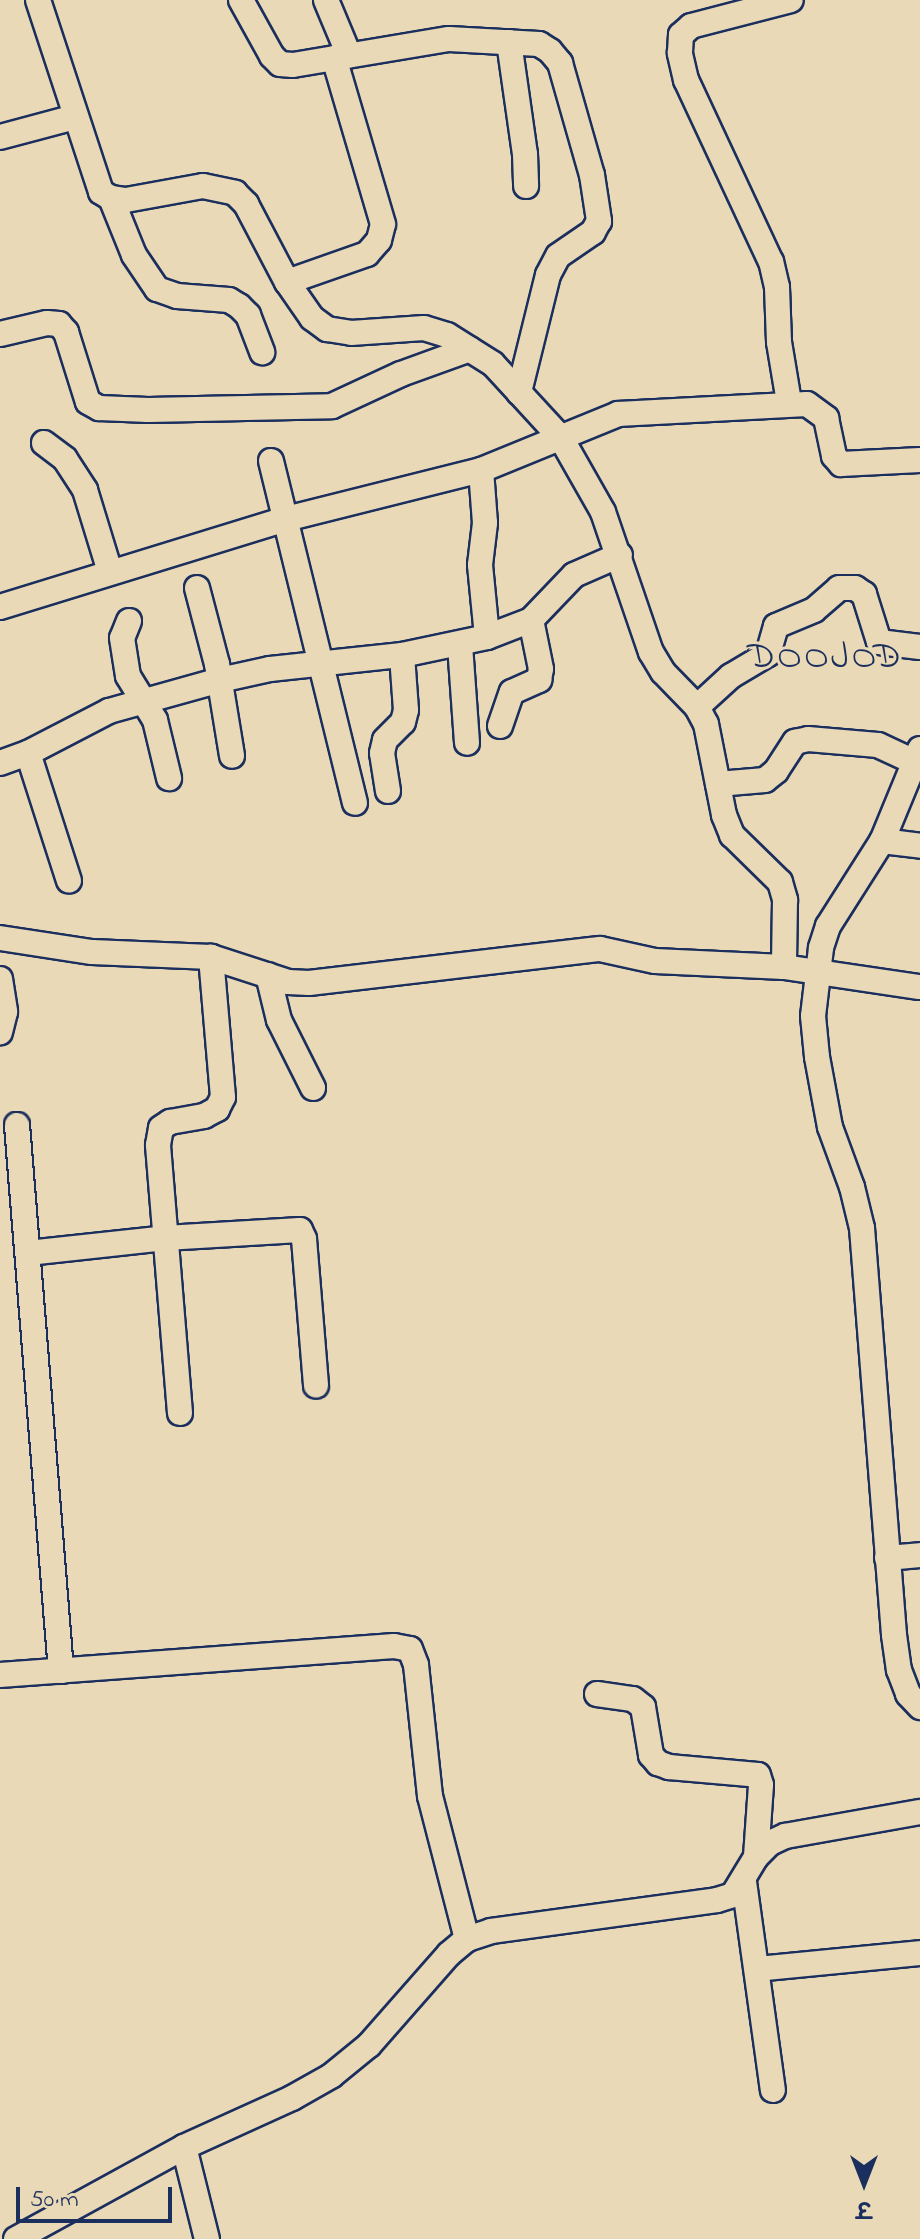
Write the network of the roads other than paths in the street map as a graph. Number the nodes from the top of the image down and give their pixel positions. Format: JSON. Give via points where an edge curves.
{"nodes":[{"id":1,"x":38,"y":0,"type":"edge"},
{"id":2,"x":241,"y":0,"type":"edge"},
{"id":3,"x":326,"y":0,"type":"edge"},
{"id":4,"x":791,"y":0,"type":"edge"},
{"id":5,"x":509,"y":42,"type":"junction"},
{"id":6,"x":342,"y":57,"type":"junction"},
{"id":7,"x":75,"y":117,"type":"junction"},
{"id":8,"x":0,"y":137,"type":"edge"},
{"id":9,"x":526,"y":186,"type":"dead end"},
{"id":10,"x":111,"y":198,"type":"junction"},
{"id":11,"x":287,"y":282,"type":"junction"},
{"id":12,"x":0,"y":334,"type":"edge"},
{"id":13,"x":470,"y":349,"type":"junction"},
{"id":14,"x":262,"y":352,"type":"dead end"},
{"id":15,"x":519,"y":392,"type":"junction"},
{"id":16,"x":789,"y":402,"type":"junction"},
{"id":17,"x":561,"y":438,"type":"junction"},
{"id":18,"x":44,"y":443,"type":"dead end"},
{"id":19,"x":920,"y":460,"type":"edge"},
{"id":20,"x":271,"y":461,"type":"dead end"},
{"id":21,"x":481,"y":470,"type":"junction"},
{"id":22,"x":286,"y":519,"type":"junction"},
{"id":23,"x":620,"y":555,"type":"junction"},
{"id":24,"x":110,"y":572,"type":"junction"},
{"id":25,"x":197,"y":588,"type":"dead end"},
{"id":26,"x":0,"y":607,"type":"edge"},
{"id":27,"x":531,"y":620,"type":"junction"},
{"id":28,"x":129,"y":621,"type":"dead end"},
{"id":29,"x":487,"y":637,"type":"junction"},
{"id":30,"x":460,"y":645,"type":"junction"},
{"id":31,"x":920,"y":647,"type":"edge"},
{"id":32,"x":402,"y":655,"type":"junction"},
{"id":33,"x":318,"y":663,"type":"junction"},
{"id":34,"x":220,"y":680,"type":"junction"},
{"id":35,"x":143,"y":700,"type":"junction"},
{"id":36,"x":697,"y":707,"type":"junction"},
{"id":37,"x":500,"y":726,"type":"dead end"},
{"id":38,"x":467,"y":743,"type":"dead end"},
{"id":39,"x":28,"y":753,"type":"junction"},
{"id":40,"x":917,"y":755,"type":"edge"},
{"id":41,"x":232,"y":756,"type":"dead end"},
{"id":42,"x":0,"y":763,"type":"edge"},
{"id":43,"x":169,"y":778,"type":"dead end"},
{"id":44,"x":718,"y":784,"type":"junction"},
{"id":45,"x":388,"y":791,"type":"dead end"},
{"id":46,"x":355,"y":803,"type":"dead end"},
{"id":47,"x":882,"y":841,"type":"junction"},
{"id":48,"x":920,"y":846,"type":"edge"},
{"id":49,"x":69,"y":881,"type":"dead end"},
{"id":50,"x":0,"y":938,"type":"edge"},
{"id":51,"x":211,"y":957,"type":"junction"},
{"id":52,"x":784,"y":967,"type":"junction"},
{"id":53,"x":817,"y":971,"type":"junction"},
{"id":54,"x":268,"y":975,"type":"junction"},
{"id":55,"x":0,"y":979,"type":"edge"},
{"id":56,"x":920,"y":987,"type":"edge"},
{"id":57,"x":0,"y":1032,"type":"edge"},
{"id":58,"x":313,"y":1088,"type":"dead end"},
{"id":59,"x":17,"y":1125,"type":"dead end"},
{"id":60,"x":165,"y":1238,"type":"junction"},
{"id":61,"x":28,"y":1253,"type":"junction"},
{"id":62,"x":316,"y":1386,"type":"dead end"},
{"id":63,"x":180,"y":1413,"type":"dead end"},
{"id":64,"x":920,"y":1555,"type":"edge"},
{"id":65,"x":887,"y":1558,"type":"junction"},
{"id":66,"x":61,"y":1671,"type":"junction"},
{"id":67,"x":0,"y":1675,"type":"edge"},
{"id":68,"x":597,"y":1694,"type":"dead end"},
{"id":69,"x":920,"y":1707,"type":"edge"},
{"id":70,"x":920,"y":1812,"type":"edge"},
{"id":71,"x":756,"y":1857,"type":"junction"},
{"id":72,"x":744,"y":1882,"type":"junction"},
{"id":73,"x":467,"y":1939,"type":"junction"},
{"id":74,"x":920,"y":1953,"type":"edge"},
{"id":75,"x":757,"y":1969,"type":"junction"},
{"id":76,"x":773,"y":2090,"type":"dead end"},
{"id":77,"x":184,"y":2147,"type":"junction"},
{"id":78,"x":31,"y":2235,"type":"edge"},
{"id":79,"x":207,"y":2239,"type":"edge"}],
"edges":[{"from":1,"to":7,"type":"street"},
{"from":2,"to":6,"type":"street","via":[[280,64]]},
{"from":3,"to":6,"type":"street"},
{"from":4,"to":16,"type":"street","via":[[691,26],[681,35],[680,53],[686,80],[771,262]]},
{"from":5,"to":6,"type":"street","via":[[418,42]]},
{"from":5,"to":9,"type":"street"},
{"from":5,"to":15,"type":"street","via":[[539,44],[560,63],[599,205],[593,232],[558,256],[548,275]]},
{"from":6,"to":11,"type":"street","via":[[383,224],[367,254]]},
{"from":7,"to":8,"type":"street"},
{"from":7,"to":10,"type":"street","via":[[94,177]]},
{"from":10,"to":11,"type":"street","via":[[203,186],[235,193]]},
{"from":10,"to":14,"type":"street","via":[[134,255],[157,289],[229,300],[248,315]]},
{"from":11,"to":13,"type":"street","via":[[312,318],[327,329],[351,333],[424,328]]},
{"from":12,"to":13,"type":"street","via":[[59,324],[88,402],[99,408],[148,410],[332,406]]},
{"from":13,"to":15,"type":"street"},
{"from":15,"to":17,"type":"street"},
{"from":16,"to":17,"type":"street","via":[[618,414]]},
{"from":16,"to":19,"type":"street","via":[[807,404],[826,418],[834,456],[841,464]]},
{"from":17,"to":21,"type":"street"},
{"from":17,"to":23,"type":"street","via":[[603,512]]},
{"from":18,"to":24,"type":"street","via":[[65,459],[85,490]]},
{"from":20,"to":22,"type":"street"},
{"from":21,"to":22,"type":"street"},
{"from":21,"to":29,"type":"street","via":[[485,523],[480,565]]},
{"from":22,"to":24,"type":"street"},
{"from":22,"to":33,"type":"street"},
{"from":23,"to":27,"type":"street","via":[[574,575]]},
{"from":23,"to":36,"type":"street","via":[[651,652]]},
{"from":24,"to":26,"type":"street"},
{"from":25,"to":34,"type":"street"},
{"from":27,"to":29,"type":"street"},
{"from":27,"to":37,"type":"street","via":[[539,680],[512,692]]},
{"from":28,"to":35,"type":"street","via":[[122,638],[128,676]]},
{"from":29,"to":30,"type":"street"},
{"from":30,"to":32,"type":"street"},
{"from":30,"to":38,"type":"street"},
{"from":31,"to":36,"type":"street","via":[[879,642],[864,594],[839,588],[814,610],[776,626],[768,654],[731,676]]},
{"from":32,"to":33,"type":"street"},
{"from":32,"to":45,"type":"street","via":[[406,710],[382,753]]},
{"from":33,"to":34,"type":"street"},
{"from":33,"to":46,"type":"street"},
{"from":34,"to":35,"type":"street"},
{"from":34,"to":41,"type":"street"},
{"from":35,"to":39,"type":"street","via":[[109,711]]},
{"from":35,"to":43,"type":"street","via":[[155,720]]},
{"from":36,"to":44,"type":"street","via":[[706,724]]},
{"from":39,"to":42,"type":"street"},
{"from":39,"to":49,"type":"street"},
{"from":40,"to":44,"type":"street","via":[[878,745],[808,739],[795,742],[765,780]]},
{"from":40,"to":47,"type":"street"},
{"from":44,"to":52,"type":"street","via":[[732,835],[780,882],[785,900]]},
{"from":47,"to":48,"type":"street"},
{"from":47,"to":53,"type":"street","via":[[828,926]]},
{"from":50,"to":51,"type":"street","via":[[92,952]]},
{"from":51,"to":54,"type":"street"},
{"from":51,"to":60,"type":"street","via":[[223,1097],[217,1109],[204,1116],[161,1128]]},
{"from":52,"to":53,"type":"street"},
{"from":52,"to":54,"type":"street","via":[[655,961],[600,949],[309,983]]},
{"from":53,"to":56,"type":"street"},
{"from":53,"to":65,"type":"street","via":[[817,1057],[830,1127],[862,1228]]},
{"from":54,"to":58,"type":"street","via":[[279,1020]]},
{"from":55,"to":57,"type":"street","via":[[5,1012]]},
{"from":59,"to":61,"type":"street"},
{"from":60,"to":61,"type":"street"},
{"from":60,"to":62,"type":"street","via":[[300,1230]]},
{"from":60,"to":63,"type":"street"},
{"from":61,"to":66,"type":"street"},
{"from":64,"to":65,"type":"street"},
{"from":65,"to":69,"type":"street","via":[[899,1670],[908,1694]]},
{"from":66,"to":67,"type":"street"},
{"from":66,"to":73,"type":"street","via":[[394,1646],[410,1649],[430,1796]]},
{"from":68,"to":71,"type":"street","via":[[633,1699],[643,1707],[651,1755],[658,1763],[758,1775]]},
{"from":70,"to":71,"type":"street","via":[[785,1836]]},
{"from":71,"to":72,"type":"street"},
{"from":72,"to":73,"type":"street","via":[[733,1895],[717,1900],[491,1931]]},
{"from":72,"to":75,"type":"street"},
{"from":73,"to":77,"type":"street","via":[[350,2064],[292,2098]]},
{"from":74,"to":75,"type":"street"},
{"from":75,"to":76,"type":"street"},
{"from":77,"to":78,"type":"street"},
{"from":77,"to":79,"type":"street"}]}
